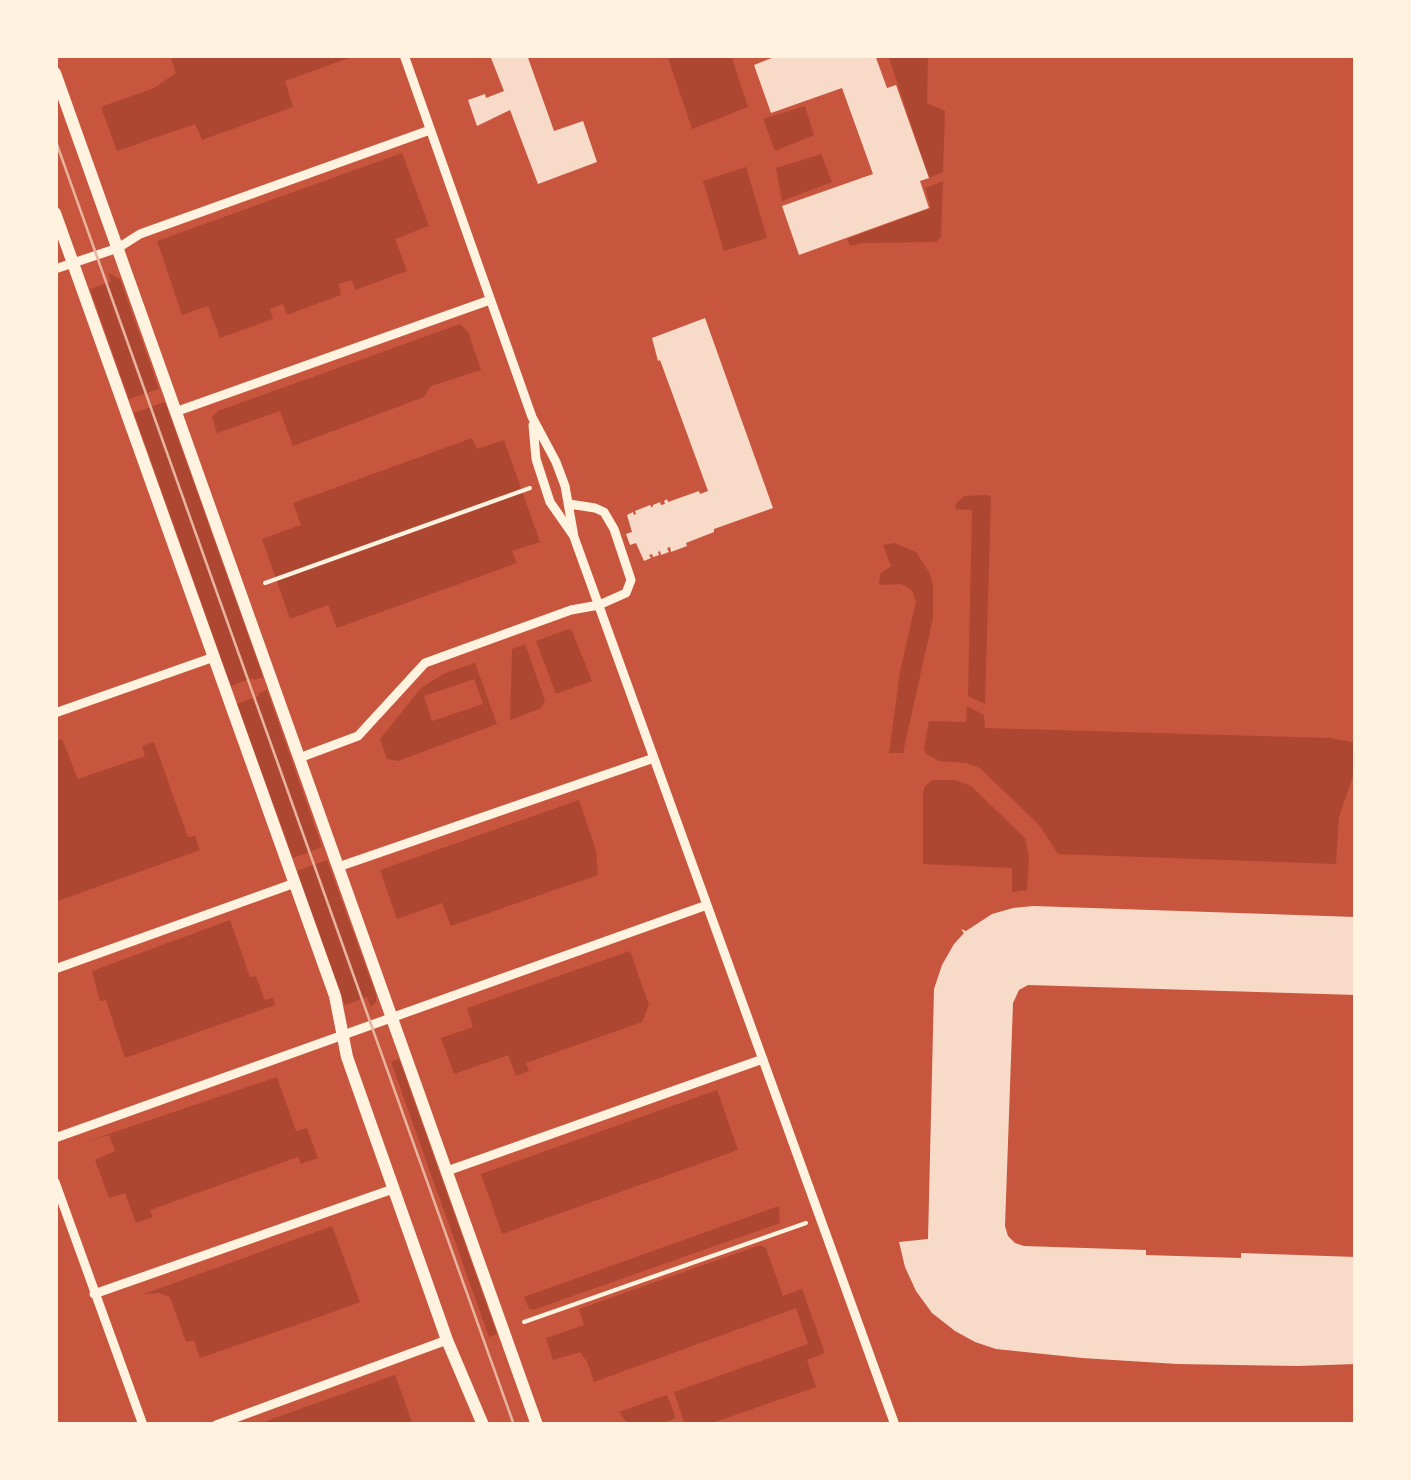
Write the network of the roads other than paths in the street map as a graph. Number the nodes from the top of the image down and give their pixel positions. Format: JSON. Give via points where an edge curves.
{"nodes":[{"id":1,"x":404,"y":55,"type":"edge"},
{"id":2,"x":55,"y":73,"type":"edge"},
{"id":3,"x":430,"y":130,"type":"junction"},
{"id":4,"x":55,"y":214,"type":"edge"},
{"id":5,"x":118,"y":248,"type":"junction"},
{"id":6,"x":73,"y":264,"type":"junction"},
{"id":7,"x":55,"y":269,"type":"edge"},
{"id":8,"x":490,"y":300,"type":"junction"},
{"id":9,"x":175,"y":412,"type":"junction"},
{"id":10,"x":532,"y":417,"type":"junction"},
{"id":11,"x":570,"y":504,"type":"junction"},
{"id":12,"x":574,"y":536,"type":"junction"},
{"id":13,"x":599,"y":605,"type":"junction"},
{"id":14,"x":214,"y":657,"type":"junction"},
{"id":15,"x":55,"y":714,"type":"edge"},
{"id":16,"x":299,"y":758,"type":"junction"},
{"id":17,"x":654,"y":758,"type":"junction"},
{"id":18,"x":338,"y":867,"type":"junction"},
{"id":19,"x":295,"y":883,"type":"junction"},
{"id":20,"x":708,"y":905,"type":"junction"},
{"id":21,"x":55,"y":969,"type":"edge"},
{"id":22,"x":392,"y":1017,"type":"junction"},
{"id":23,"x":343,"y":1036,"type":"junction"},
{"id":24,"x":763,"y":1059,"type":"junction"},
{"id":25,"x":55,"y":1138,"type":"edge"},
{"id":26,"x":447,"y":1171,"type":"junction"},
{"id":27,"x":55,"y":1182,"type":"edge"},
{"id":28,"x":394,"y":1189,"type":"junction"},
{"id":29,"x":94,"y":1294,"type":"junction"},
{"id":30,"x":446,"y":1340,"type":"junction"},
{"id":31,"x":143,"y":1425,"type":"edge"},
{"id":32,"x":216,"y":1425,"type":"edge"},
{"id":33,"x":483,"y":1425,"type":"edge"},
{"id":34,"x":537,"y":1425,"type":"edge"},
{"id":35,"x":895,"y":1425,"type":"edge"}],
"edges":[{"from":1,"to":3,"type":"street"},
{"from":2,"to":5,"type":"main road"},
{"from":3,"to":5,"type":"street","via":[[140,234]]},
{"from":3,"to":8,"type":"street"},
{"from":4,"to":6,"type":"main road"},
{"from":5,"to":6,"type":"street"},
{"from":5,"to":9,"type":"main road"},
{"from":6,"to":7,"type":"street"},
{"from":6,"to":14,"type":"main road"},
{"from":8,"to":9,"type":"street"},
{"from":8,"to":10,"type":"street"},
{"from":9,"to":16,"type":"main road"},
{"from":10,"to":11,"type":"street"},
{"from":10,"to":12,"type":"street","via":[[550,502]]},
{"from":11,"to":12,"type":"street"},
{"from":11,"to":13,"type":"street","via":[[604,512],[630,580],[626,593]]},
{"from":12,"to":13,"type":"street"},
{"from":13,"to":16,"type":"street","via":[[425,664],[358,736]]},
{"from":13,"to":17,"type":"street"},
{"from":14,"to":15,"type":"street"},
{"from":14,"to":19,"type":"main road"},
{"from":16,"to":18,"type":"main road"},
{"from":17,"to":18,"type":"street"},
{"from":17,"to":20,"type":"street"},
{"from":18,"to":22,"type":"main road"},
{"from":19,"to":21,"type":"street"},
{"from":19,"to":23,"type":"main road"},
{"from":20,"to":22,"type":"street"},
{"from":20,"to":24,"type":"street"},
{"from":22,"to":23,"type":"street"},
{"from":22,"to":26,"type":"main road"},
{"from":23,"to":25,"type":"street"},
{"from":23,"to":28,"type":"main road"},
{"from":24,"to":26,"type":"street"},
{"from":24,"to":35,"type":"street"},
{"from":26,"to":34,"type":"main road"},
{"from":27,"to":29,"type":"street"},
{"from":28,"to":29,"type":"street"},
{"from":28,"to":30,"type":"main road"},
{"from":29,"to":31,"type":"street"},
{"from":30,"to":32,"type":"street"},
{"from":30,"to":33,"type":"main road"}]}
